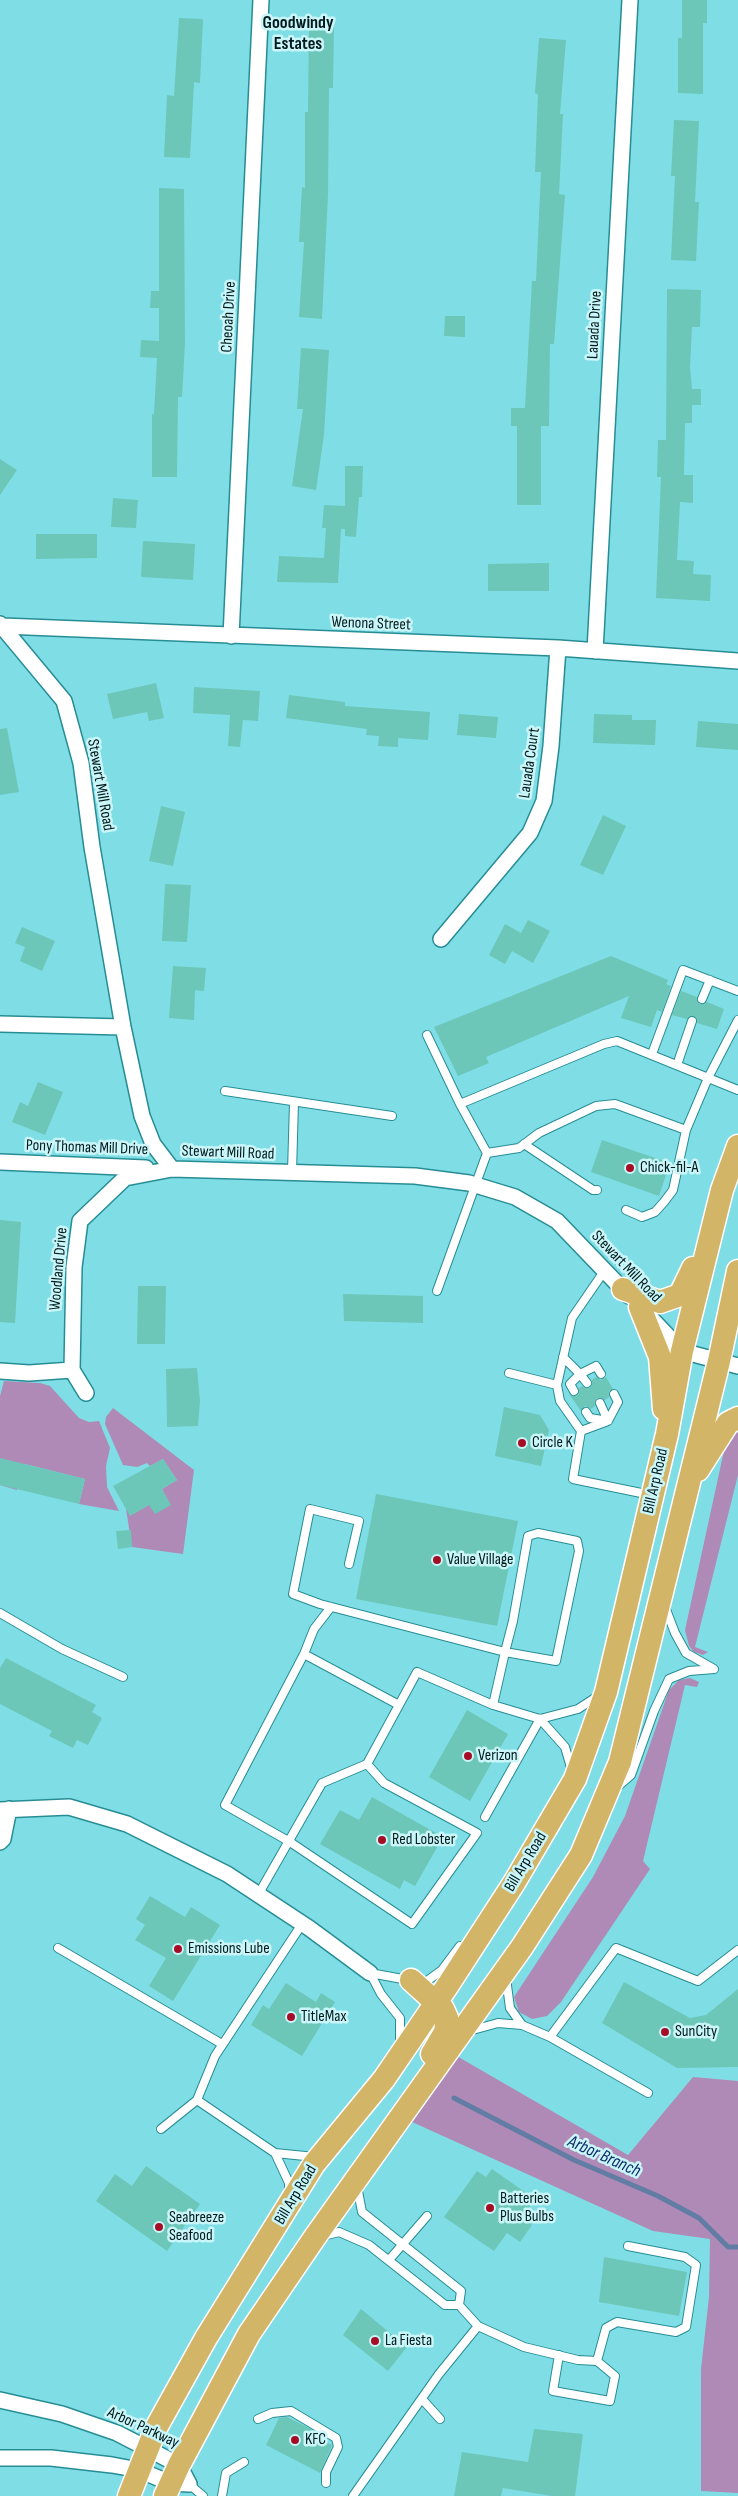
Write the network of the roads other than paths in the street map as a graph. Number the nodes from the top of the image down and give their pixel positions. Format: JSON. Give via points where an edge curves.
{"nodes":[{"id":1,"x":261,"y":0,"type":"edge"},
{"id":2,"x":630,"y":0,"type":"edge"},
{"id":3,"x":1,"y":625,"type":"edge"},
{"id":4,"x":231,"y":636,"type":"junction"},
{"id":5,"x":558,"y":648,"type":"junction"},
{"id":6,"x":595,"y":651,"type":"junction"},
{"id":7,"x":738,"y":661,"type":"edge"},
{"id":8,"x":441,"y":939,"type":"dead end"},
{"id":9,"x":710,"y":980,"type":"junction"},
{"id":10,"x":738,"y":991,"type":"edge"},
{"id":11,"x":702,"y":999,"type":"dead end"},
{"id":12,"x":738,"y":1020,"type":"edge"},
{"id":13,"x":692,"y":1021,"type":"dead end"},
{"id":14,"x":0,"y":1024,"type":"edge"},
{"id":15,"x":123,"y":1028,"type":"junction"},
{"id":16,"x":427,"y":1035,"type":"dead end"},
{"id":17,"x":652,"y":1054,"type":"junction"},
{"id":18,"x":677,"y":1065,"type":"junction"},
{"id":19,"x":708,"y":1078,"type":"junction"},
{"id":20,"x":738,"y":1090,"type":"edge"},
{"id":21,"x":225,"y":1092,"type":"dead end"},
{"id":22,"x":294,"y":1102,"type":"junction"},
{"id":23,"x":460,"y":1104,"type":"junction"},
{"id":24,"x":392,"y":1116,"type":"dead end"},
{"id":25,"x":686,"y":1130,"type":"junction"},
{"id":26,"x":524,"y":1144,"type":"junction"},
{"id":27,"x":738,"y":1146,"type":"edge"},
{"id":28,"x":487,"y":1153,"type":"junction"},
{"id":29,"x":0,"y":1162,"type":"edge"},
{"id":30,"x":172,"y":1169,"type":"junction"},
{"id":31,"x":292,"y":1172,"type":"junction"},
{"id":32,"x":474,"y":1184,"type":"junction"},
{"id":33,"x":597,"y":1190,"type":"dead end"},
{"id":34,"x":722,"y":1190,"type":"junction"},
{"id":35,"x":626,"y":1210,"type":"dead end"},
{"id":36,"x":605,"y":1270,"type":"junction"},
{"id":37,"x":738,"y":1271,"type":"edge"},
{"id":38,"x":623,"y":1289,"type":"junction"},
{"id":39,"x":437,"y":1291,"type":"dead end"},
{"id":40,"x":640,"y":1307,"type":"junction"},
{"id":41,"x":682,"y":1351,"type":"junction"},
{"id":42,"x":563,"y":1357,"type":"junction"},
{"id":43,"x":729,"y":1363,"type":"edge"},
{"id":44,"x":72,"y":1370,"type":"junction"},
{"id":45,"x":0,"y":1371,"type":"edge"},
{"id":46,"x":509,"y":1373,"type":"dead end"},
{"id":47,"x":580,"y":1374,"type":"junction"},
{"id":48,"x":601,"y":1374,"type":"dead end"},
{"id":49,"x":587,"y":1383,"type":"dead end"},
{"id":50,"x":557,"y":1385,"type":"junction"},
{"id":51,"x":574,"y":1391,"type":"dead end"},
{"id":52,"x":86,"y":1393,"type":"dead end"},
{"id":53,"x":614,"y":1394,"type":"dead end"},
{"id":54,"x":600,"y":1403,"type":"dead end"},
{"id":55,"x":586,"y":1412,"type":"dead end"},
{"id":56,"x":738,"y":1418,"type":"edge"},
{"id":57,"x":608,"y":1421,"type":"junction"},
{"id":58,"x":581,"y":1431,"type":"junction"},
{"id":59,"x":667,"y":1434,"type":"junction"},
{"id":60,"x":688,"y":1486,"type":"junction"},
{"id":61,"x":653,"y":1496,"type":"junction"},
{"id":62,"x":349,"y":1564,"type":"dead end"},
{"id":63,"x":661,"y":1597,"type":"junction"},
{"id":64,"x":331,"y":1607,"type":"junction"},
{"id":65,"x":0,"y":1613,"type":"edge"},
{"id":66,"x":505,"y":1652,"type":"junction"},
{"id":67,"x":304,"y":1654,"type":"junction"},
{"id":68,"x":123,"y":1678,"type":"dead end"},
{"id":69,"x":606,"y":1692,"type":"junction"},
{"id":70,"x":399,"y":1705,"type":"junction"},
{"id":71,"x":493,"y":1705,"type":"junction"},
{"id":72,"x":540,"y":1718,"type":"junction"},
{"id":73,"x":367,"y":1764,"type":"junction"},
{"id":74,"x":575,"y":1779,"type":"junction"},
{"id":75,"x":605,"y":1798,"type":"junction"},
{"id":76,"x":5,"y":1810,"type":"edge"},
{"id":77,"x":484,"y":1816,"type":"dead end"},
{"id":78,"x":0,"y":1842,"type":"edge"},
{"id":79,"x":290,"y":1842,"type":"junction"},
{"id":80,"x":258,"y":1895,"type":"junction"},
{"id":81,"x":302,"y":1924,"type":"junction"},
{"id":82,"x":465,"y":1940,"type":"dead end"},
{"id":83,"x":58,"y":1948,"type":"dead end"},
{"id":84,"x":738,"y":1950,"type":"edge"},
{"id":85,"x":504,"y":1971,"type":"junction"},
{"id":86,"x":370,"y":1973,"type":"junction"},
{"id":87,"x":411,"y":1980,"type":"junction"},
{"id":88,"x":436,"y":2002,"type":"junction"},
{"id":89,"x":522,"y":2025,"type":"junction"},
{"id":90,"x":460,"y":2034,"type":"junction"},
{"id":91,"x":550,"y":2037,"type":"junction"},
{"id":92,"x":222,"y":2044,"type":"junction"},
{"id":93,"x":400,"y":2055,"type":"junction"},
{"id":94,"x":648,"y":2093,"type":"dead end"},
{"id":95,"x":416,"y":2096,"type":"junction"},
{"id":96,"x":197,"y":2100,"type":"junction"},
{"id":97,"x":160,"y":2129,"type":"dead end"},
{"id":98,"x":275,"y":2153,"type":"junction"},
{"id":99,"x":319,"y":2157,"type":"junction"},
{"id":100,"x":356,"y":2180,"type":"junction"},
{"id":101,"x":289,"y":2206,"type":"junction"},
{"id":102,"x":428,"y":2216,"type":"dead end"},
{"id":103,"x":315,"y":2238,"type":"junction"},
{"id":104,"x":402,"y":2246,"type":"junction"},
{"id":105,"x":628,"y":2246,"type":"dead end"},
{"id":106,"x":388,"y":2260,"type":"junction"},
{"id":107,"x":459,"y":2305,"type":"junction"},
{"id":108,"x":478,"y":2326,"type":"junction"},
{"id":109,"x":559,"y":2355,"type":"junction"},
{"id":110,"x":597,"y":2361,"type":"junction"},
{"id":111,"x":422,"y":2399,"type":"junction"},
{"id":112,"x":0,"y":2400,"type":"edge"},
{"id":113,"x":258,"y":2419,"type":"dead end"},
{"id":114,"x":440,"y":2419,"type":"dead end"},
{"id":115,"x":146,"y":2448,"type":"junction"},
{"id":116,"x":0,"y":2458,"type":"edge"},
{"id":117,"x":244,"y":2462,"type":"dead end"},
{"id":118,"x":138,"y":2470,"type":"junction"},
{"id":119,"x":176,"y":2482,"type":"edge"},
{"id":120,"x":326,"y":2483,"type":"dead end"},
{"id":121,"x":129,"y":2496,"type":"edge"},
{"id":122,"x":203,"y":2496,"type":"edge"},
{"id":123,"x":222,"y":2496,"type":"edge"},
{"id":124,"x":353,"y":2496,"type":"edge"}],
"edges":[{"from":1,"to":4,"type":"street","name":"Cheoah Drive"},
{"from":2,"to":6,"type":"street","name":"Lauada Drive"},
{"from":3,"to":4,"type":"street","name":"Wenona Street"},
{"from":3,"to":15,"type":"street","name":"Stewart Mill Road","via":[[64,701],[81,763]]},
{"from":4,"to":5,"type":"street","name":"Wenona Street"},
{"from":5,"to":6,"type":"street","name":"Wenona Street"},
{"from":5,"to":8,"type":"street","name":"Lauada Court","via":[[544,801],[530,833]]},
{"from":6,"to":7,"type":"street","name":"Wenona Street"},
{"from":9,"to":10,"type":"lane"},
{"from":9,"to":11,"type":"lane"},
{"from":9,"to":17,"type":"lane","via":[[683,970]]},
{"from":12,"to":19,"type":"lane"},
{"from":13,"to":18,"type":"lane"},
{"from":14,"to":15,"type":"street"},
{"from":15,"to":30,"type":"street","name":"Stewart Mill Road","via":[[142,1116],[153,1144]]},
{"from":16,"to":23,"type":"lane"},
{"from":17,"to":18,"type":"lane"},
{"from":17,"to":23,"type":"lane","via":[[617,1041],[604,1044]]},
{"from":18,"to":19,"type":"lane"},
{"from":19,"to":20,"type":"lane"},
{"from":19,"to":25,"type":"lane"},
{"from":21,"to":22,"type":"lane"},
{"from":22,"to":24,"type":"lane"},
{"from":22,"to":31,"type":"lane"},
{"from":23,"to":28,"type":"lane"},
{"from":25,"to":26,"type":"lane","via":[[615,1104],[596,1106]]},
{"from":25,"to":35,"type":"lane","via":[[673,1190],[664,1202],[655,1212],[642,1217]]},
{"from":26,"to":28,"type":"lane","via":[[519,1148]]},
{"from":26,"to":33,"type":"lane"},
{"from":27,"to":34,"type":"main road","name":"Bill Arp Road"},
{"from":28,"to":32,"type":"lane"},
{"from":29,"to":30,"type":"street","name":"Pony Thomas Mill Drive"},
{"from":30,"to":31,"type":"street","name":"Stewart Mill Road"},
{"from":30,"to":44,"type":"street","name":"Woodland Drive","via":[[124,1178],[80,1221],[74,1267]]},
{"from":31,"to":32,"type":"street","name":"Stewart Mill Road","via":[[415,1176]]},
{"from":32,"to":36,"type":"street","name":"Stewart Mill Road","via":[[514,1197],[557,1221]]},
{"from":32,"to":39,"type":"lane"},
{"from":34,"to":38,"type":"main road","via":[[680,1295],[657,1302]]},
{"from":34,"to":41,"type":"main road","name":"Bill Arp Road"},
{"from":36,"to":38,"type":"street","name":"Stewart Mill Road"},
{"from":36,"to":42,"type":"lane","via":[[572,1318]]},
{"from":37,"to":43,"type":"main road","name":"Bill Arp Road"},
{"from":38,"to":40,"type":"street","name":"Stewart Mill Road"},
{"from":40,"to":41,"type":"street","name":"Stewart Mill Road"},
{"from":40,"to":59,"type":"main road","via":[[660,1357]]},
{"from":41,"to":43,"type":"street"},
{"from":41,"to":59,"type":"main road","name":"Bill Arp Road"},
{"from":42,"to":47,"type":"lane"},
{"from":42,"to":50,"type":"lane"},
{"from":43,"to":60,"type":"main road","name":"Bill Arp Road"},
{"from":44,"to":45,"type":"street"},
{"from":44,"to":52,"type":"street"},
{"from":46,"to":50,"type":"lane"},
{"from":47,"to":48,"type":"lane","via":[[596,1366]]},
{"from":47,"to":49,"type":"lane"},
{"from":47,"to":51,"type":"lane","via":[[570,1384]]},
{"from":50,"to":58,"type":"lane","via":[[560,1401]]},
{"from":53,"to":57,"type":"lane","via":[[618,1402]]},
{"from":54,"to":57,"type":"lane"},
{"from":55,"to":57,"type":"lane","via":[[590,1418]]},
{"from":56,"to":60,"type":"main road","via":[[728,1423]]},
{"from":57,"to":58,"type":"lane"},
{"from":58,"to":61,"type":"lane","via":[[574,1479]]},
{"from":59,"to":61,"type":"main road","name":"Bill Arp Road"},
{"from":60,"to":63,"type":"main road","name":"Bill Arp Road"},
{"from":61,"to":69,"type":"main road","name":"Bill Arp Road"},
{"from":62,"to":64,"type":"lane","via":[[359,1521],[310,1509],[293,1594]]},
{"from":63,"to":75,"type":"main road","name":"Bill Arp Road","via":[[620,1762]]},
{"from":63,"to":75,"type":"lane","via":[[686,1653],[714,1669],[689,1671],[669,1679],[631,1775]]},
{"from":64,"to":66,"type":"lane"},
{"from":64,"to":67,"type":"lane","via":[[314,1629]]},
{"from":65,"to":68,"type":"lane","via":[[62,1649]]},
{"from":66,"to":66,"type":"lane","via":[[556,1661],[579,1551],[577,1541],[538,1533],[528,1536]]},
{"from":66,"to":71,"type":"lane"},
{"from":67,"to":70,"type":"lane"},
{"from":67,"to":79,"type":"lane","via":[[225,1804]]},
{"from":69,"to":72,"type":"lane","via":[[578,1709]]},
{"from":69,"to":74,"type":"main road","name":"Bill Arp Road"},
{"from":70,"to":71,"type":"lane","via":[[417,1672]]},
{"from":70,"to":73,"type":"lane"},
{"from":71,"to":72,"type":"lane"},
{"from":72,"to":74,"type":"lane","via":[[565,1747]]},
{"from":72,"to":77,"type":"lane"},
{"from":73,"to":79,"type":"lane","via":[[322,1784]]},
{"from":73,"to":79,"type":"lane","via":[[384,1783],[477,1833],[412,1924]]},
{"from":74,"to":88,"type":"main road","name":"Bill Arp Road"},
{"from":75,"to":85,"type":"main road","name":"Bill Arp Road","via":[[581,1855]]},
{"from":76,"to":78,"type":"street","via":[[4,1839]]},
{"from":76,"to":80,"type":"street","via":[[69,1807],[127,1824],[227,1874]]},
{"from":79,"to":80,"type":"lane"},
{"from":80,"to":81,"type":"street"},
{"from":81,"to":86,"type":"street"},
{"from":81,"to":92,"type":"lane"},
{"from":82,"to":87,"type":"lane","via":[[442,1970],[427,1981]]},
{"from":83,"to":92,"type":"lane"},
{"from":84,"to":91,"type":"lane","via":[[698,1981],[616,1948]]},
{"from":85,"to":89,"type":"lane","via":[[510,2008]]},
{"from":85,"to":90,"type":"main road","name":"Bill Arp Road"},
{"from":86,"to":87,"type":"lane"},
{"from":86,"to":93,"type":"lane","via":[[380,1994],[400,2018]]},
{"from":87,"to":88,"type":"main road"},
{"from":88,"to":93,"type":"main road","name":"Bill Arp Road"},
{"from":88,"to":95,"type":"main road","via":[[448,2018],[446,2032],[425,2064]]},
{"from":89,"to":90,"type":"lane","via":[[498,2023]]},
{"from":89,"to":91,"type":"lane"},
{"from":90,"to":95,"type":"main road","name":"Bill Arp Road"},
{"from":91,"to":94,"type":"lane"},
{"from":92,"to":96,"type":"lane"},
{"from":93,"to":99,"type":"main road","name":"Bill Arp Road"},
{"from":95,"to":100,"type":"main road","name":"Bill Arp Road"},
{"from":96,"to":97,"type":"lane"},
{"from":96,"to":98,"type":"lane"},
{"from":98,"to":99,"type":"lane"},
{"from":98,"to":101,"type":"lane","via":[[289,2183]]},
{"from":99,"to":101,"type":"main road","name":"Bill Arp Road"},
{"from":100,"to":103,"type":"main road","name":"Bill Arp Road"},
{"from":100,"to":104,"type":"lane","via":[[362,2212]]},
{"from":101,"to":115,"type":"main road","name":"Bill Arp Road","via":[[206,2338]]},
{"from":102,"to":104,"type":"lane"},
{"from":103,"to":106,"type":"lane","via":[[339,2232],[369,2245]]},
{"from":103,"to":119,"type":"main road","name":"Bill Arp Road","via":[[250,2334]]},
{"from":104,"to":106,"type":"lane"},
{"from":104,"to":107,"type":"lane","via":[[461,2291]]},
{"from":105,"to":110,"type":"lane","via":[[685,2256],[696,2265],[686,2327],[676,2332],[617,2322],[606,2328]]},
{"from":106,"to":107,"type":"lane","via":[[445,2305]]},
{"from":107,"to":108,"type":"lane"},
{"from":108,"to":109,"type":"lane","via":[[524,2347]]},
{"from":108,"to":111,"type":"lane"},
{"from":109,"to":110,"type":"lane"},
{"from":109,"to":110,"type":"lane","via":[[553,2391],[610,2401],[614,2376]]},
{"from":111,"to":114,"type":"lane"},
{"from":111,"to":124,"type":"lane"},
{"from":112,"to":115,"type":"street","name":"Arbor Parkway","via":[[62,2414],[117,2433]]},
{"from":113,"to":120,"type":"lane","via":[[272,2412],[291,2411],[336,2438],[338,2447],[326,2472]]},
{"from":115,"to":118,"type":"main road","name":"Bill Arp Road"},
{"from":115,"to":119,"type":"street","name":"Arbor Parkway"},
{"from":116,"to":118,"type":"street","via":[[51,2458]]},
{"from":117,"to":123,"type":"lane","via":[[226,2473]]},
{"from":118,"to":119,"type":"street"},
{"from":118,"to":121,"type":"main road","name":"Bill Arp Road"},
{"from":119,"to":122,"type":"lane"}]}
